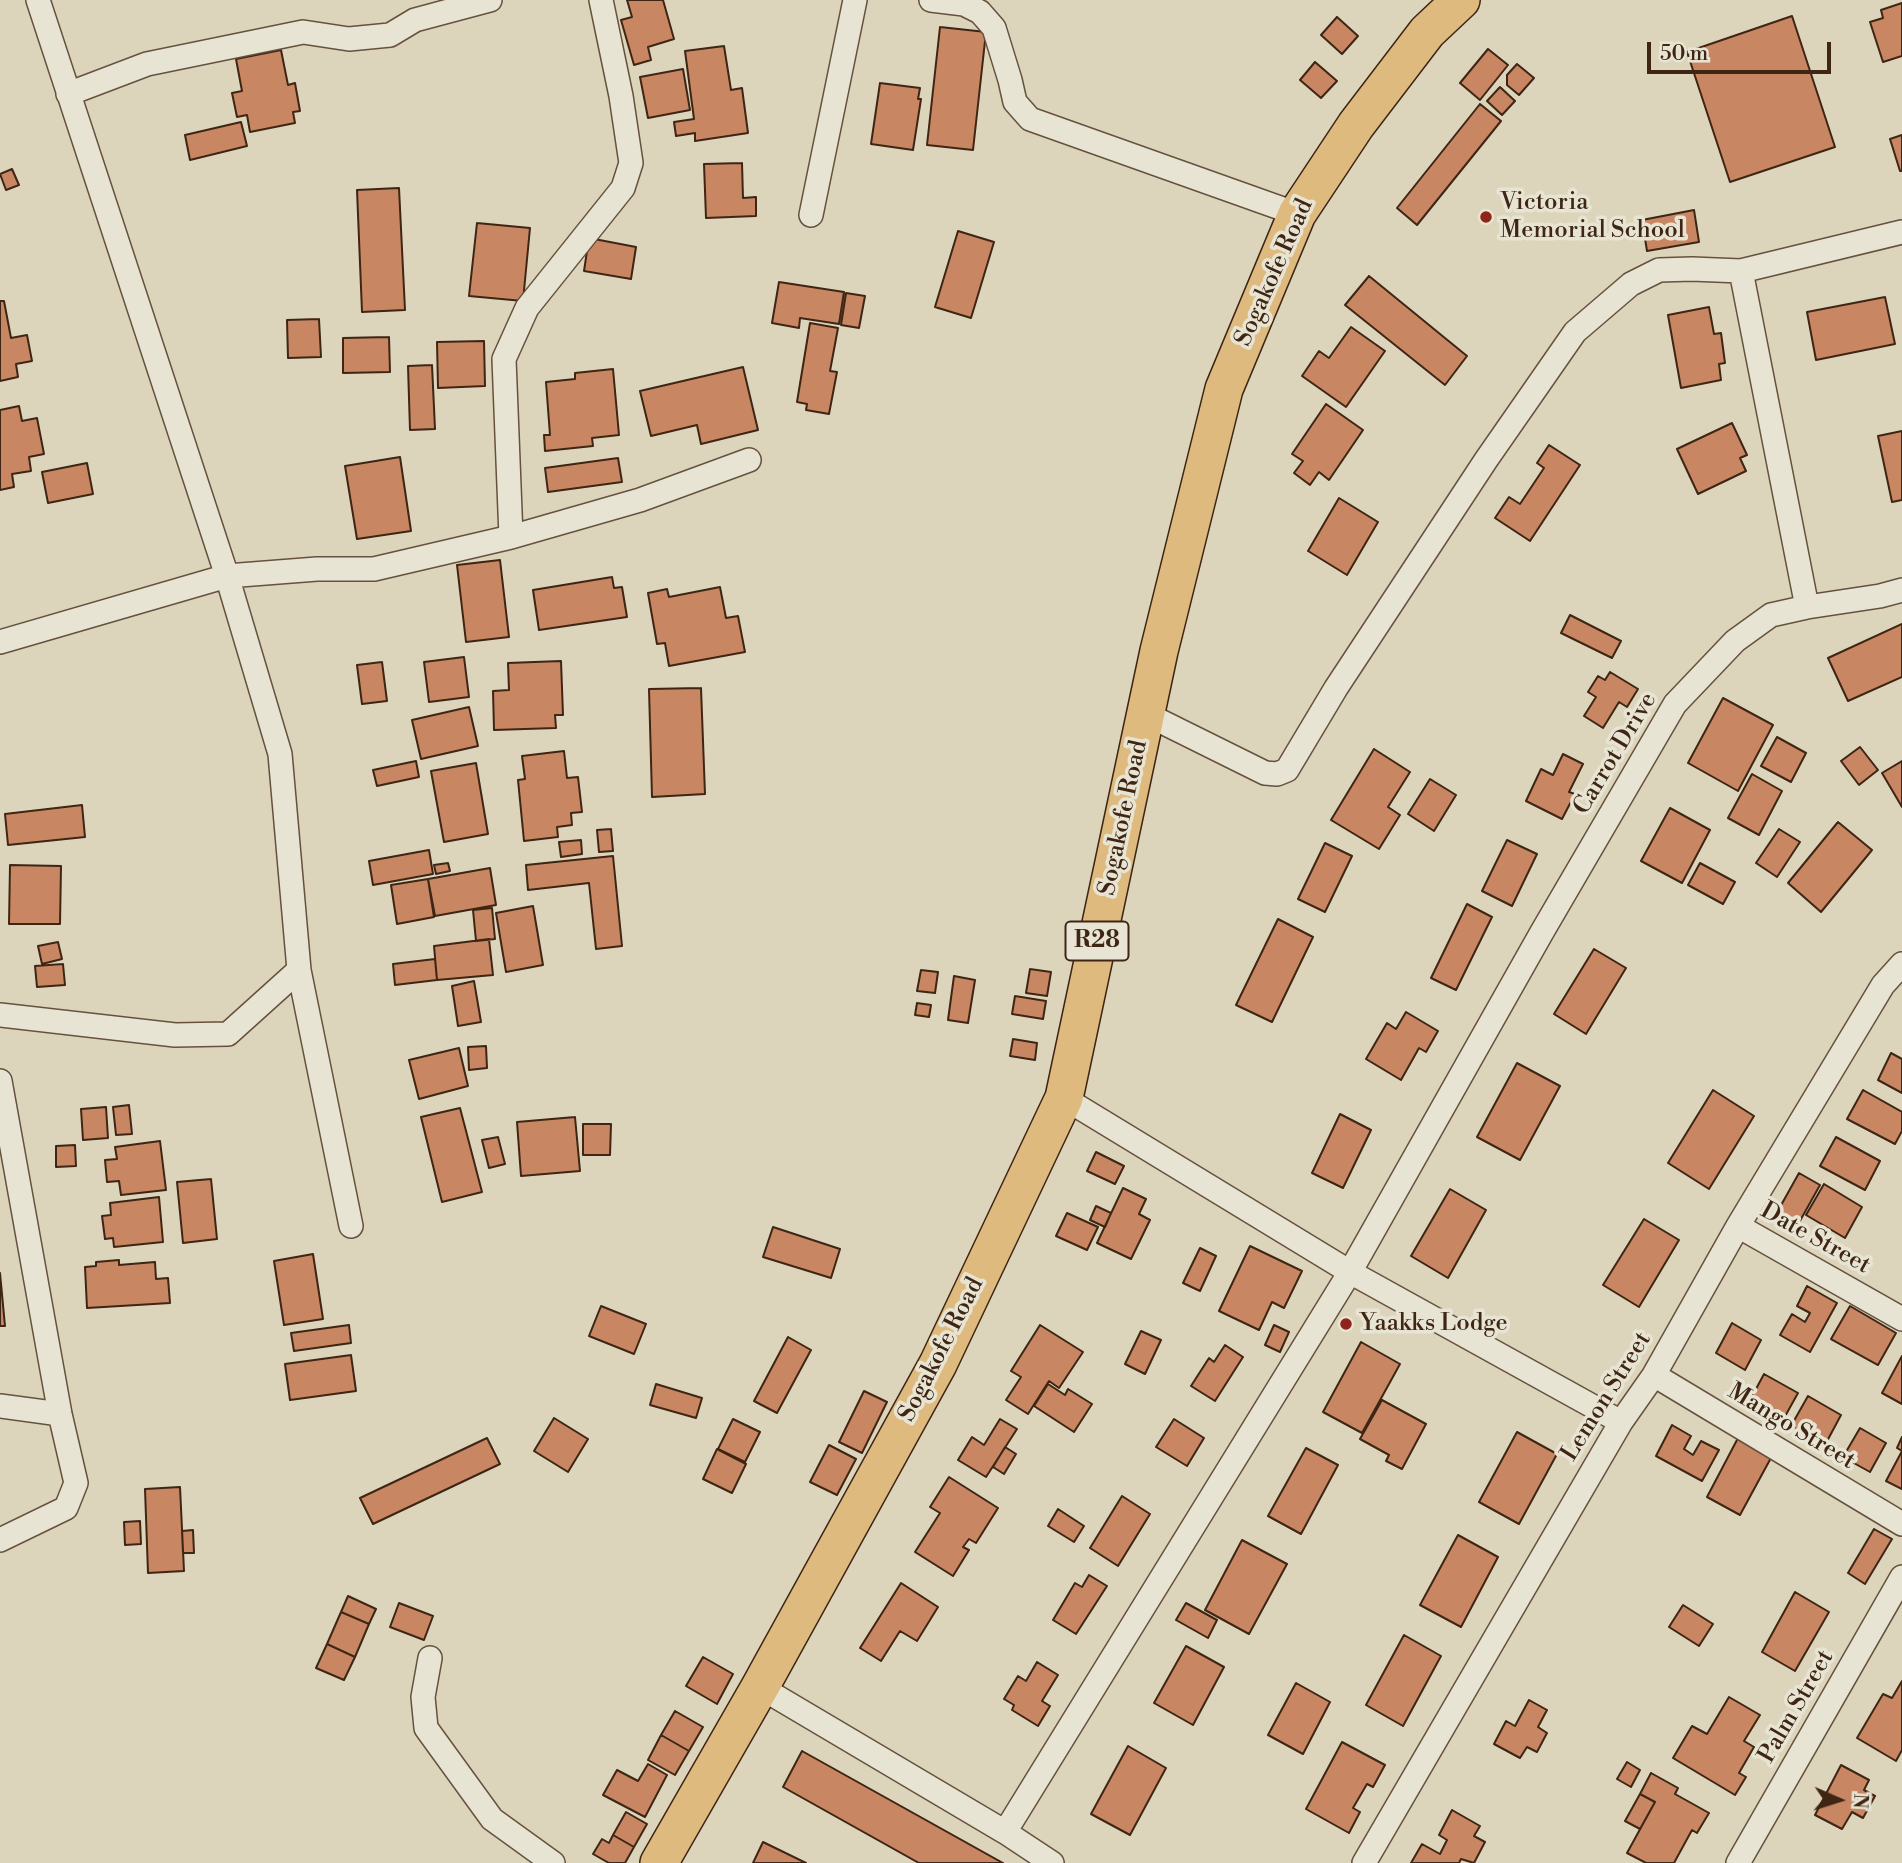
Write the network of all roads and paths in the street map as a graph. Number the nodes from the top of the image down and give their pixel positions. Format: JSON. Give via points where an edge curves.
{"nodes":[{"id":1,"x":38,"y":0,"type":"edge"},
{"id":2,"x":490,"y":0,"type":"edge"},
{"id":3,"x":601,"y":0,"type":"edge"},
{"id":4,"x":855,"y":0,"type":"edge"},
{"id":5,"x":931,"y":0,"type":"edge"},
{"id":6,"x":1461,"y":0,"type":"edge"},
{"id":7,"x":413,"y":10,"type":"edge"},
{"id":8,"x":68,"y":94,"type":"junction"},
{"id":9,"x":1297,"y":214,"type":"junction"},
{"id":10,"x":811,"y":215,"type":"dead end"},
{"id":11,"x":1902,"y":232,"type":"edge"},
{"id":12,"x":1741,"y":271,"type":"junction"},
{"id":13,"x":749,"y":460,"type":"dead end"},
{"id":14,"x":511,"y":537,"type":"junction"},
{"id":15,"x":227,"y":576,"type":"junction"},
{"id":16,"x":1902,"y":590,"type":"edge"},
{"id":17,"x":1807,"y":607,"type":"junction"},
{"id":18,"x":0,"y":642,"type":"edge"},
{"id":19,"x":1146,"y":714,"type":"junction"},
{"id":20,"x":1902,"y":964,"type":"edge"},
{"id":21,"x":299,"y":970,"type":"junction"},
{"id":22,"x":0,"y":1015,"type":"edge"},
{"id":23,"x":0,"y":1081,"type":"edge"},
{"id":24,"x":1064,"y":1098,"type":"junction"},
{"id":25,"x":351,"y":1226,"type":"dead end"},
{"id":26,"x":1738,"y":1226,"type":"junction"},
{"id":27,"x":1350,"y":1272,"type":"junction"},
{"id":28,"x":1902,"y":1319,"type":"edge"},
{"id":29,"x":1654,"y":1375,"type":"junction"},
{"id":30,"x":0,"y":1406,"type":"edge"},
{"id":31,"x":60,"y":1414,"type":"junction"},
{"id":32,"x":1621,"y":1422,"type":"junction"},
{"id":33,"x":1902,"y":1524,"type":"edge"},
{"id":34,"x":0,"y":1540,"type":"edge"},
{"id":35,"x":1902,"y":1577,"type":"edge"},
{"id":36,"x":430,"y":1658,"type":"dead end"},
{"id":37,"x":760,"y":1687,"type":"junction"},
{"id":38,"x":1005,"y":1832,"type":"junction"},
{"id":39,"x":553,"y":1863,"type":"edge"},
{"id":40,"x":659,"y":1863,"type":"edge"},
{"id":41,"x":1052,"y":1863,"type":"edge"},
{"id":42,"x":1364,"y":1863,"type":"edge"},
{"id":43,"x":1738,"y":1863,"type":"edge"}],
"edges":[{"from":1,"to":8,"type":"street"},
{"from":2,"to":7,"type":"street"},
{"from":3,"to":14,"type":"street","via":[[631,163],[623,188],[527,308],[504,359]]},
{"from":4,"to":10,"type":"street"},
{"from":5,"to":9,"type":"street","via":[[964,4],[980,12],[994,28],[1014,102],[1030,119]]},
{"from":6,"to":9,"type":"main road","name":"Sogakofe Road","number":"R28","via":[[1427,32],[1364,114]]},
{"from":7,"to":8,"type":"street","via":[[390,35],[349,39],[303,33],[147,64]]},
{"from":8,"to":15,"type":"street"},
{"from":9,"to":19,"type":"main road","name":"Sogakofe Road","number":"R28","via":[[1224,389]]},
{"from":11,"to":12,"type":"street"},
{"from":12,"to":17,"type":"street"},
{"from":12,"to":19,"type":"street","via":[[1660,271],[1631,284],[1575,332],[1336,688],[1287,770],[1265,773]]},
{"from":13,"to":14,"type":"street","via":[[639,500]]},
{"from":14,"to":15,"type":"street","via":[[374,569]]},
{"from":15,"to":18,"type":"street"},
{"from":15,"to":21,"type":"street","via":[[280,754]]},
{"from":16,"to":17,"type":"street","name":"Carrot Drive"},
{"from":17,"to":27,"type":"street","name":"Carrot Drive","via":[[1771,615],[1735,641],[1675,704]]},
{"from":19,"to":24,"type":"main road","name":"Sogakofe Road","number":"R28"},
{"from":20,"to":26,"type":"street","name":"Lemon Street","via":[[1883,985]]},
{"from":21,"to":22,"type":"street","via":[[228,1034],[176,1035]]},
{"from":21,"to":25,"type":"street"},
{"from":23,"to":31,"type":"street"},
{"from":24,"to":27,"type":"street"},
{"from":24,"to":37,"type":"main road","name":"Sogakofe Road","number":"R28","via":[[938,1364]]},
{"from":26,"to":28,"type":"street","name":"Date Street"},
{"from":26,"to":29,"type":"street","name":"Lemon Street"},
{"from":27,"to":32,"type":"street"},
{"from":27,"to":38,"type":"street","name":"Carrot Drive"},
{"from":29,"to":32,"type":"street","name":"Lemon Street"},
{"from":29,"to":33,"type":"street","name":"Mango Street"},
{"from":30,"to":31,"type":"street"},
{"from":31,"to":34,"type":"street","via":[[76,1483],[66,1508]]},
{"from":32,"to":42,"type":"street","name":"Lemon Street"},
{"from":35,"to":43,"type":"street","name":"Palm Street"},
{"from":36,"to":39,"type":"street","via":[[423,1697],[426,1728],[492,1819]]},
{"from":37,"to":38,"type":"street"},
{"from":37,"to":40,"type":"main road","name":"Sogakofe Road","number":"R28"},
{"from":38,"to":41,"type":"street"}]}
